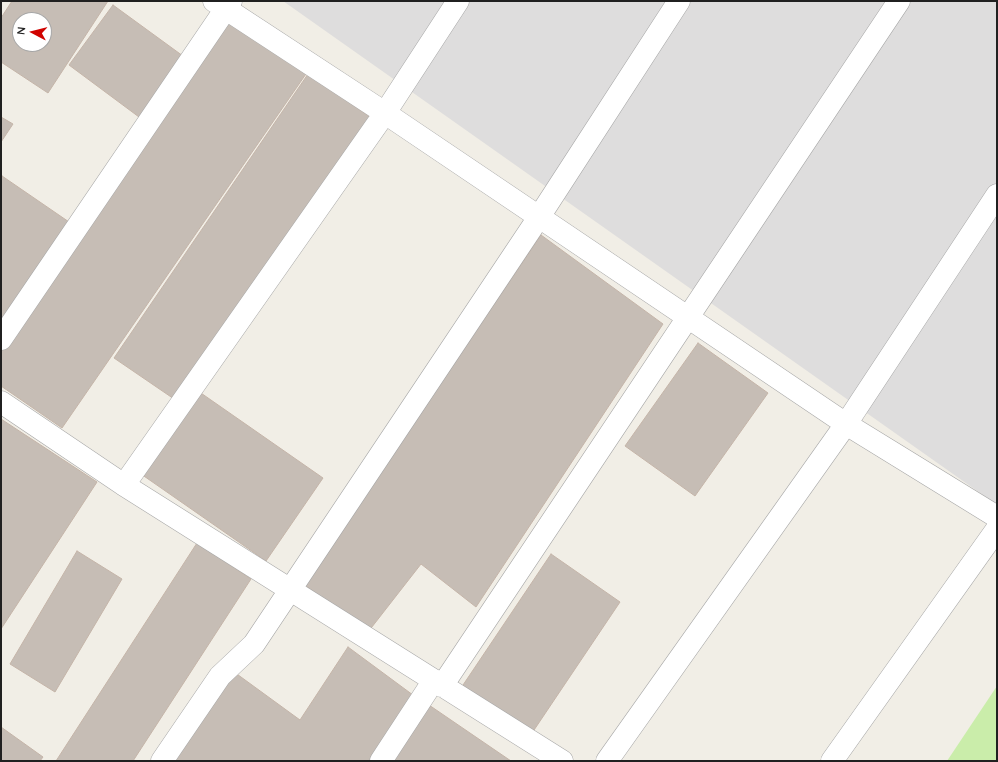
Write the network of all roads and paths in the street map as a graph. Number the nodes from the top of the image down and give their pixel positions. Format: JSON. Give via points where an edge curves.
{"nodes":[{"id":1,"x":458,"y":1,"type":"edge"},
{"id":2,"x":679,"y":1,"type":"edge"},
{"id":3,"x":899,"y":1,"type":"edge"},
{"id":4,"x":224,"y":4,"type":"edge"},
{"id":5,"x":385,"y":113,"type":"junction"},
{"id":6,"x":997,"y":195,"type":"edge"},
{"id":7,"x":540,"y":217,"type":"junction"},
{"id":8,"x":688,"y":318,"type":"junction"},
{"id":9,"x":1,"y":339,"type":"edge"},
{"id":10,"x":1,"y":402,"type":"edge"},
{"id":11,"x":846,"y":424,"type":"junction"},
{"id":12,"x":124,"y":485,"type":"junction"},
{"id":13,"x":997,"y":517,"type":"edge"},
{"id":14,"x":997,"y":529,"type":"edge"},
{"id":15,"x":289,"y":589,"type":"junction"},
{"id":16,"x":438,"y":683,"type":"junction"},
{"id":17,"x":162,"y":761,"type":"edge"},
{"id":18,"x":381,"y":761,"type":"edge"},
{"id":19,"x":562,"y":761,"type":"edge"},
{"id":20,"x":608,"y":761,"type":"edge"},
{"id":21,"x":832,"y":761,"type":"edge"}],
"edges":[{"from":1,"to":5,"type":"street"},
{"from":2,"to":7,"type":"street"},
{"from":3,"to":8,"type":"street"},
{"from":4,"to":5,"type":"street"},
{"from":4,"to":9,"type":"street"},
{"from":5,"to":7,"type":"street"},
{"from":5,"to":12,"type":"street"},
{"from":6,"to":11,"type":"street"},
{"from":7,"to":8,"type":"street"},
{"from":7,"to":15,"type":"street"},
{"from":8,"to":11,"type":"street"},
{"from":8,"to":16,"type":"street"},
{"from":10,"to":12,"type":"street"},
{"from":11,"to":13,"type":"street"},
{"from":11,"to":20,"type":"street"},
{"from":12,"to":15,"type":"street"},
{"from":14,"to":21,"type":"street"},
{"from":15,"to":16,"type":"street"},
{"from":15,"to":17,"type":"street","via":[[254,644],[220,676]]},
{"from":16,"to":18,"type":"street"},
{"from":16,"to":19,"type":"street"}]}
